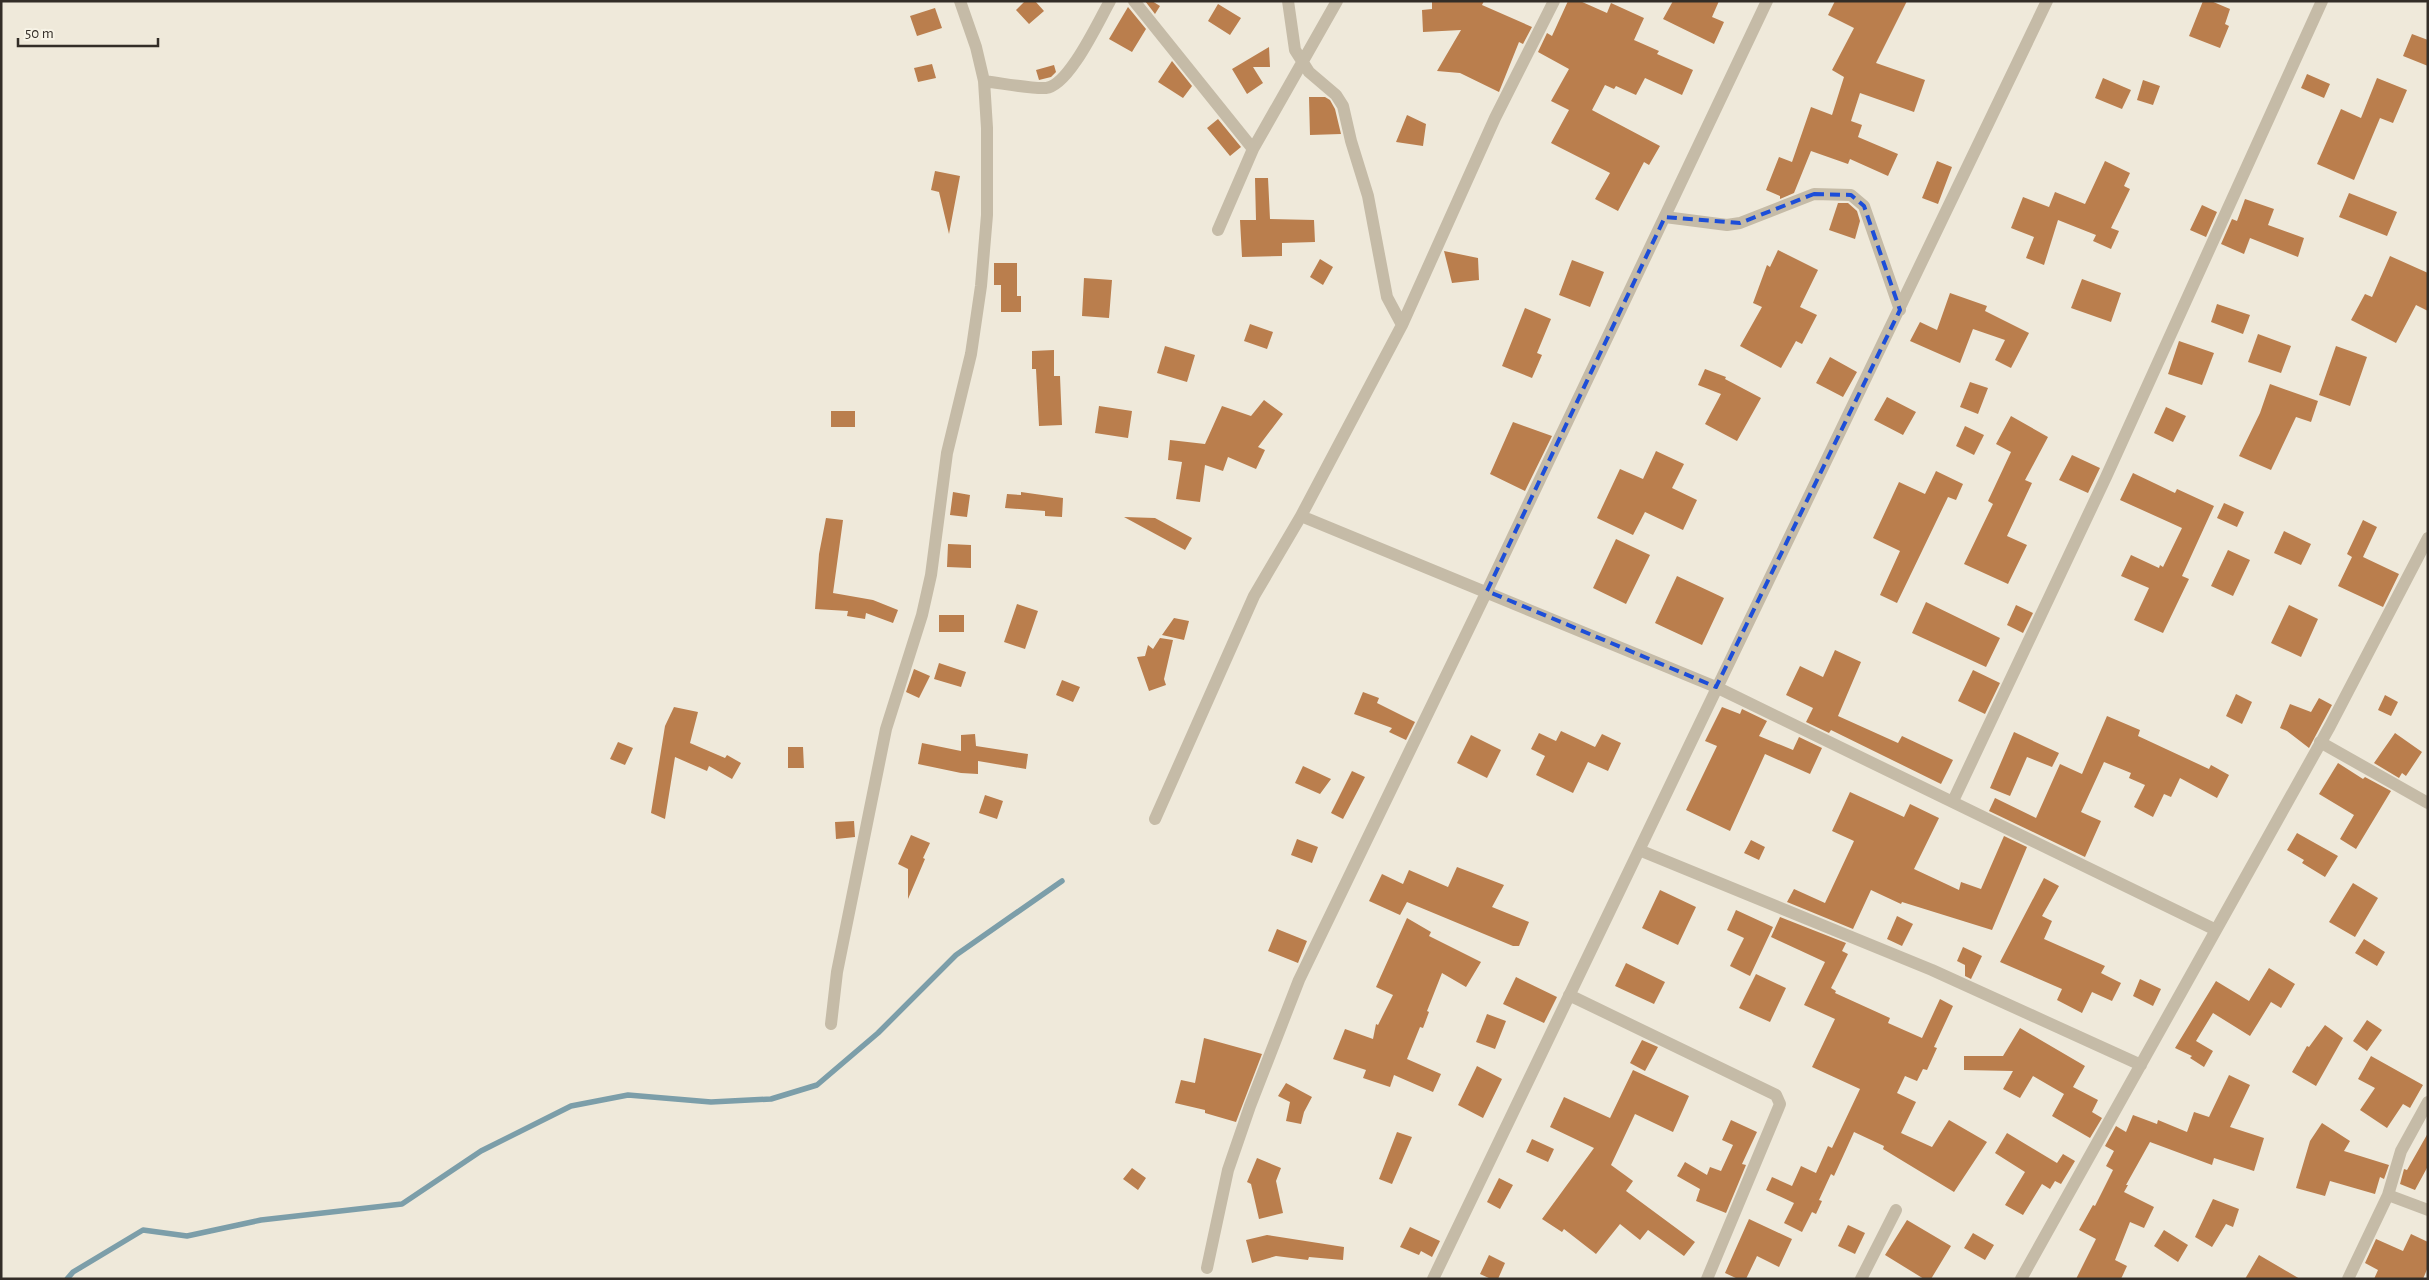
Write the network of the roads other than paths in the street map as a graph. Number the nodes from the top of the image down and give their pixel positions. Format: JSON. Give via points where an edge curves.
{"nodes":[{"id":1,"x":960,"y":1,"type":"edge"},
{"id":2,"x":1110,"y":1,"type":"edge"},
{"id":3,"x":1134,"y":1,"type":"edge"},
{"id":4,"x":1288,"y":1,"type":"edge"},
{"id":5,"x":1337,"y":1,"type":"edge"},
{"id":6,"x":1554,"y":1,"type":"edge"},
{"id":7,"x":1767,"y":1,"type":"edge"},
{"id":8,"x":2047,"y":1,"type":"edge"},
{"id":9,"x":2322,"y":1,"type":"edge"},
{"id":10,"x":1303,"y":61,"type":"junction"},
{"id":11,"x":984,"y":81,"type":"junction"},
{"id":12,"x":1253,"y":149,"type":"junction"},
{"id":13,"x":1665,"y":216,"type":"junction"},
{"id":14,"x":1218,"y":230,"type":"dead end"},
{"id":15,"x":1900,"y":310,"type":"junction"},
{"id":16,"x":1402,"y":325,"type":"junction"},
{"id":17,"x":1301,"y":516,"type":"junction"},
{"id":18,"x":2428,"y":538,"type":"edge"},
{"id":19,"x":1487,"y":591,"type":"junction"},
{"id":20,"x":1716,"y":687,"type":"junction"},
{"id":21,"x":2320,"y":742,"type":"junction"},
{"id":22,"x":1953,"y":801,"type":"junction"},
{"id":23,"x":2428,"y":803,"type":"edge"},
{"id":24,"x":1155,"y":819,"type":"dead end"},
{"id":25,"x":1639,"y":850,"type":"junction"},
{"id":26,"x":2216,"y":930,"type":"junction"},
{"id":27,"x":1569,"y":995,"type":"junction"},
{"id":28,"x":831,"y":1024,"type":"dead end"},
{"id":29,"x":2141,"y":1065,"type":"junction"},
{"id":30,"x":2428,"y":1102,"type":"edge"},
{"id":31,"x":2388,"y":1195,"type":"junction"},
{"id":32,"x":1896,"y":1210,"type":"dead end"},
{"id":33,"x":2428,"y":1210,"type":"edge"},
{"id":34,"x":1206,"y":1268,"type":"dead end"},
{"id":35,"x":1433,"y":1279,"type":"edge"},
{"id":36,"x":1707,"y":1279,"type":"edge"},
{"id":37,"x":1861,"y":1279,"type":"edge"},
{"id":38,"x":2021,"y":1279,"type":"edge"},
{"id":39,"x":2348,"y":1279,"type":"edge"}],
"edges":[{"from":1,"to":11,"type":"street"},
{"from":2,"to":11,"type":"street","via":[[1081,53],[1057,84],[1047,88]]},
{"from":3,"to":12,"type":"street"},
{"from":4,"to":10,"type":"street","via":[[1295,50]]},
{"from":5,"to":10,"type":"street"},
{"from":6,"to":16,"type":"street","via":[[1495,118]]},
{"from":7,"to":13,"type":"street"},
{"from":8,"to":15,"type":"street"},
{"from":9,"to":22,"type":"street","via":[[2106,477]]},
{"from":10,"to":12,"type":"street"},
{"from":10,"to":16,"type":"street","via":[[1309,72],[1336,95],[1343,106],[1368,196],[1387,297]]},
{"from":11,"to":28,"type":"street","via":[[987,215],[972,354],[947,453],[930,583],[886,729],[865,823],[837,972]]},
{"from":12,"to":14,"type":"street"},
{"from":13,"to":15,"type":"street","via":[[1740,224],[1814,194],[1851,195],[1864,206]]},
{"from":13,"to":19,"type":"street"},
{"from":15,"to":20,"type":"street"},
{"from":16,"to":17,"type":"street"},
{"from":17,"to":19,"type":"street"},
{"from":17,"to":24,"type":"street","via":[[1254,596]]},
{"from":18,"to":21,"type":"street"},
{"from":19,"to":20,"type":"street"},
{"from":19,"to":34,"type":"street","via":[[1299,980],[1228,1170]]},
{"from":20,"to":22,"type":"street"},
{"from":20,"to":25,"type":"street"},
{"from":21,"to":23,"type":"street"},
{"from":21,"to":26,"type":"street"},
{"from":22,"to":26,"type":"street"},
{"from":25,"to":27,"type":"street"},
{"from":25,"to":29,"type":"street","via":[[1932,970]]},
{"from":26,"to":29,"type":"street"},
{"from":27,"to":35,"type":"street"},
{"from":27,"to":36,"type":"street","via":[[1779,1099],[1778,1109]]},
{"from":29,"to":38,"type":"street"},
{"from":30,"to":31,"type":"street","via":[[2401,1150]]},
{"from":31,"to":33,"type":"street"},
{"from":31,"to":39,"type":"street"},
{"from":32,"to":37,"type":"street"}]}
